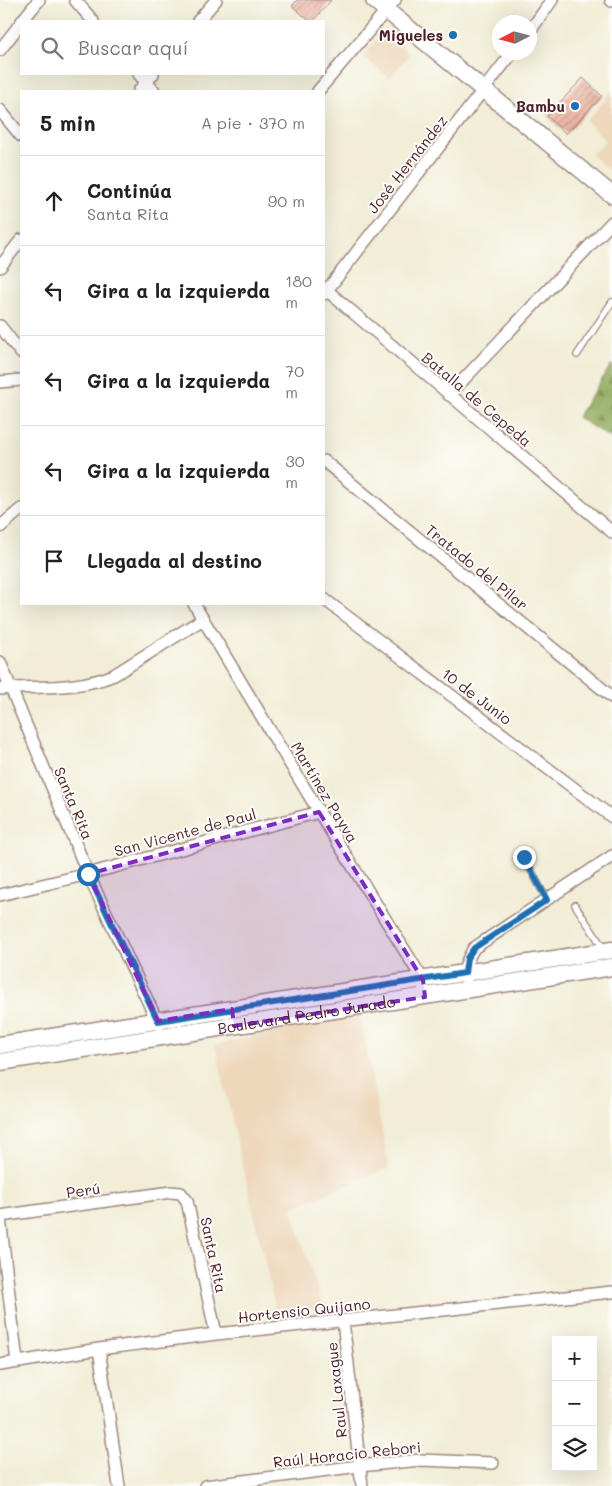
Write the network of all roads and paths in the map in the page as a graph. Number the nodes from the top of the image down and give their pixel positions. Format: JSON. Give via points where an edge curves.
{"nodes":[{"id":1,"x":39,"y":0,"type":"edge"},
{"id":2,"x":75,"y":0,"type":"edge"},
{"id":3,"x":216,"y":0,"type":"edge"},
{"id":4,"x":552,"y":0,"type":"edge"},
{"id":5,"x":385,"y":3,"type":"edge"},
{"id":6,"x":24,"y":20,"type":"edge"},
{"id":7,"x":92,"y":20,"type":"edge"},
{"id":8,"x":199,"y":20,"type":"edge"},
{"id":9,"x":537,"y":21,"type":"edge"},
{"id":10,"x":20,"y":25,"type":"edge"},
{"id":11,"x":0,"y":50,"type":"edge"},
{"id":12,"x":507,"y":60,"type":"edge"},
{"id":13,"x":319,"y":90,"type":"edge"},
{"id":14,"x":484,"y":91,"type":"junction"},
{"id":15,"x":0,"y":110,"type":"edge"},
{"id":16,"x":20,"y":135,"type":"edge"},
{"id":17,"x":612,"y":195,"type":"edge"},
{"id":18,"x":612,"y":222,"type":"edge"},
{"id":19,"x":20,"y":241,"type":"edge"},
{"id":20,"x":0,"y":267,"type":"edge"},
{"id":21,"x":325,"y":291,"type":"edge"},
{"id":22,"x":612,"y":302,"type":"edge"},
{"id":23,"x":0,"y":326,"type":"edge"},
{"id":24,"x":20,"y":352,"type":"edge"},
{"id":25,"x":577,"y":355,"type":"dead end"},
{"id":26,"x":20,"y":380,"type":"edge"},
{"id":27,"x":0,"y":382,"type":"edge"},
{"id":28,"x":449,"y":394,"type":"junction"},
{"id":29,"x":325,"y":463,"type":"edge"},
{"id":30,"x":20,"y":510,"type":"edge"},
{"id":31,"x":0,"y":527,"type":"edge"},
{"id":32,"x":612,"y":532,"type":"edge"},
{"id":33,"x":325,"y":600,"type":"edge"},
{"id":34,"x":195,"y":605,"type":"edge"},
{"id":35,"x":203,"y":619,"type":"junction"},
{"id":36,"x":0,"y":662,"type":"edge"},
{"id":37,"x":5,"y":689,"type":"edge"},
{"id":38,"x":612,"y":697,"type":"edge"},
{"id":39,"x":319,"y":812,"type":"junction"},
{"id":40,"x":612,"y":817,"type":"edge"},
{"id":41,"x":612,"y":856,"type":"edge"},
{"id":42,"x":524,"y":857,"type":"dead end"},
{"id":43,"x":88,"y":874,"type":"junction"},
{"id":44,"x":0,"y":894,"type":"edge"},
{"id":45,"x":547,"y":900,"type":"junction"},
{"id":46,"x":575,"y":905,"type":"dead end"},
{"id":47,"x":609,"y":950,"type":"edge"},
{"id":48,"x":612,"y":967,"type":"edge"},
{"id":49,"x":465,"y":973,"type":"junction"},
{"id":50,"x":423,"y":980,"type":"junction"},
{"id":51,"x":469,"y":990,"type":"junction"},
{"id":52,"x":424,"y":997,"type":"junction"},
{"id":53,"x":232,"y":1010,"type":"junction"},
{"id":54,"x":234,"y":1026,"type":"junction"},
{"id":55,"x":160,"y":1029,"type":"junction"},
{"id":56,"x":0,"y":1045,"type":"edge"},
{"id":57,"x":0,"y":1062,"type":"edge"},
{"id":58,"x":171,"y":1192,"type":"joint"},
{"id":59,"x":0,"y":1217,"type":"edge"},
{"id":60,"x":612,"y":1292,"type":"edge"},
{"id":61,"x":343,"y":1321,"type":"junction"},
{"id":62,"x":216,"y":1334,"type":"junction"},
{"id":63,"x":99,"y":1349,"type":"junction"},
{"id":64,"x":17,"y":1362,"type":"junction"},
{"id":65,"x":0,"y":1365,"type":"edge"},
{"id":66,"x":493,"y":1463,"type":"dead end"},
{"id":67,"x":359,"y":1466,"type":"junction"},
{"id":68,"x":240,"y":1484,"type":"edge"},
{"id":69,"x":119,"y":1486,"type":"edge"},
{"id":70,"x":205,"y":1486,"type":"edge"},
{"id":71,"x":362,"y":1486,"type":"edge"}],
"edges":[{"from":1,"to":6,"type":"street"},
{"from":2,"to":7,"type":"street"},
{"from":3,"to":8,"type":"street"},
{"from":4,"to":9,"type":"street"},
{"from":5,"to":13,"type":"street"},
{"from":5,"to":14,"type":"main road"},
{"from":10,"to":11,"type":"street"},
{"from":12,"to":14,"type":"street","name":"José Hernández"},
{"from":14,"to":17,"type":"main road"},
{"from":14,"to":21,"type":"street","name":"José Hernández"},
{"from":15,"to":16,"type":"street"},
{"from":18,"to":28,"type":"street"},
{"from":19,"to":20,"type":"street"},
{"from":21,"to":28,"type":"street","name":"Batalla de Cepeda"},
{"from":22,"to":25,"type":"lane"},
{"from":23,"to":24,"type":"street"},
{"from":26,"to":27,"type":"street"},
{"from":28,"to":32,"type":"street","name":"Batalla de Cepeda"},
{"from":29,"to":38,"type":"street","name":"Tratado del Pilar"},
{"from":30,"to":31,"type":"street"},
{"from":33,"to":40,"type":"street","name":"10 de Junio"},
{"from":34,"to":35,"type":"street","name":"Martínez Payva"},
{"from":35,"to":37,"type":"street","via":[[98,682]]},
{"from":35,"to":39,"type":"street","name":"Martínez Payva"},
{"from":36,"to":37,"type":"street","name":"Santa Rita"},
{"from":37,"to":43,"type":"street","name":"Santa Rita"},
{"from":39,"to":43,"type":"street","name":"San Vicente de Paul"},
{"from":39,"to":50,"type":"street","name":"Martínez Payva"},
{"from":41,"to":45,"type":"street"},
{"from":42,"to":45,"type":"lane"},
{"from":43,"to":44,"type":"street","name":"San Vicente de Paul"},
{"from":43,"to":55,"type":"street","name":"Santa Rita"},
{"from":45,"to":49,"type":"street","via":[[474,948],[467,958]]},
{"from":46,"to":47,"type":"lane"},
{"from":47,"to":49,"type":"main road","name":"Boulevard Pedro Jurado"},
{"from":48,"to":51,"type":"main road","name":"Boulevard Pedro Jurado"},
{"from":49,"to":50,"type":"main road","name":"Boulevard Pedro Jurado"},
{"from":49,"to":51,"type":"street"},
{"from":50,"to":52,"type":"street","name":"Martínez Payva"},
{"from":50,"to":53,"type":"main road","name":"Boulevard Pedro Jurado"},
{"from":51,"to":52,"type":"main road","name":"Boulevard Pedro Jurado"},
{"from":52,"to":54,"type":"main road","name":"Boulevard Pedro Jurado"},
{"from":53,"to":54,"type":"main road"},
{"from":53,"to":55,"type":"main road","name":"Boulevard Pedro Jurado"},
{"from":54,"to":55,"type":"main road","name":"Boulevard Pedro Jurado"},
{"from":55,"to":56,"type":"main road","name":"Boulevard Pedro Jurado"},
{"from":55,"to":57,"type":"main road","name":"Boulevard Pedro Jurado"},
{"from":58,"to":59,"type":"street","name":"Perú"},
{"from":58,"to":62,"type":"street","name":"Santa Rita","via":[[181,1193],[187,1202]]},
{"from":59,"to":64,"type":"street"},
{"from":60,"to":61,"type":"street","name":"Hortensio Quijano"},
{"from":61,"to":62,"type":"street","name":"Hortensio Quijano"},
{"from":61,"to":67,"type":"street","name":"Raul Laxague"},
{"from":62,"to":63,"type":"street","name":"Hortensio Quijano"},
{"from":63,"to":64,"type":"street","name":"Hortensio Quijano"},
{"from":63,"to":69,"type":"street"},
{"from":64,"to":65,"type":"street","name":"Hortensio Quijano"},
{"from":66,"to":67,"type":"street","name":"Raúl Horacio Rebori","via":[[421,1460]]},
{"from":67,"to":68,"type":"street","name":"Raúl Horacio Rebori"},
{"from":67,"to":71,"type":"street","name":"Raul Laxague"},
{"from":68,"to":70,"type":"street","name":"Raúl Horacio Rebori"}]}
